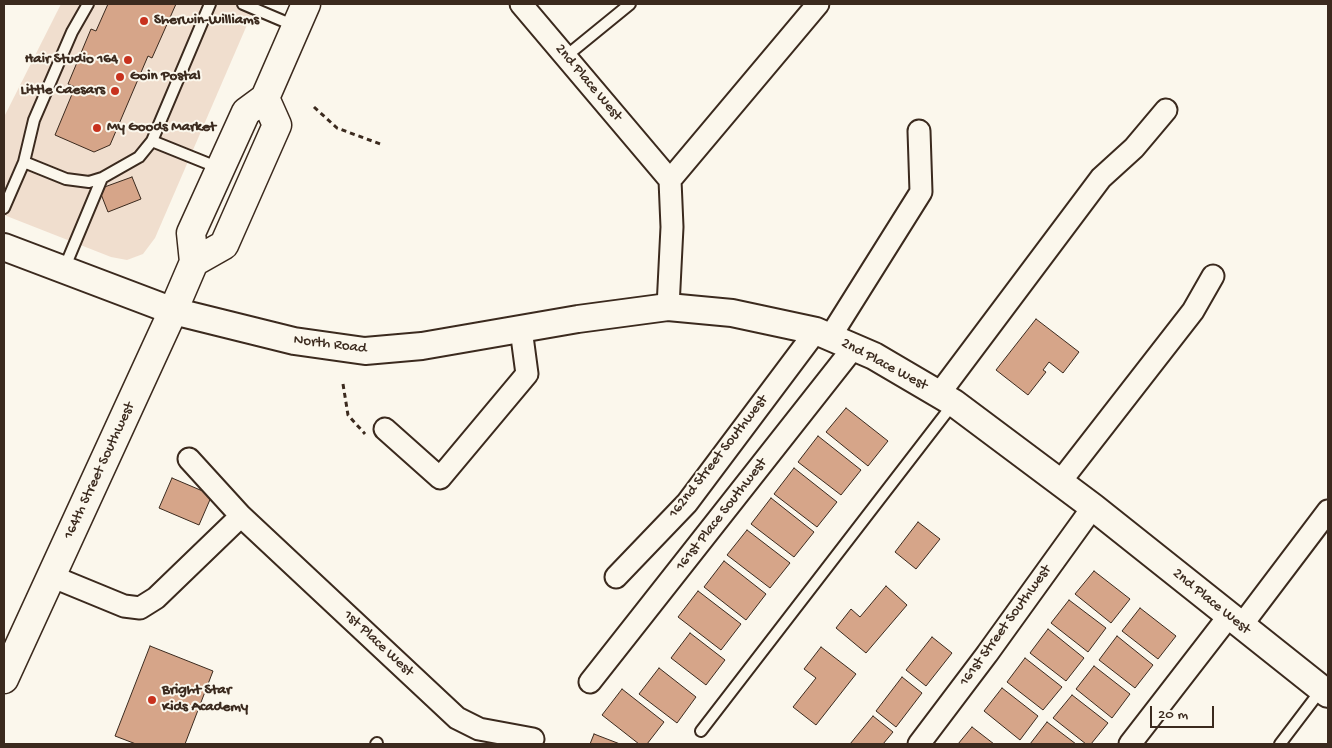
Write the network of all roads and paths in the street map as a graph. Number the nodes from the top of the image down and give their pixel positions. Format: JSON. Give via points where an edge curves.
{"nodes":[{"id":1,"x":88,"y":4,"type":"edge"},
{"id":2,"x":210,"y":4,"type":"edge"},
{"id":3,"x":242,"y":4,"type":"edge"},
{"id":4,"x":520,"y":4,"type":"edge"},
{"id":5,"x":630,"y":4,"type":"edge"},
{"id":6,"x":818,"y":4,"type":"edge"},
{"id":7,"x":301,"y":15,"type":"edge"},
{"id":8,"x":566,"y":57,"type":"junction"},
{"id":9,"x":265,"y":98,"type":"junction"},
{"id":10,"x":314,"y":107,"type":"dead end"},
{"id":11,"x":1166,"y":110,"type":"dead end"},
{"id":12,"x":919,"y":131,"type":"dead end"},
{"id":13,"x":152,"y":141,"type":"junction"},
{"id":14,"x":383,"y":145,"type":"dead end"},
{"id":15,"x":24,"y":162,"type":"junction"},
{"id":16,"x":220,"y":169,"type":"junction"},
{"id":17,"x":102,"y":178,"type":"junction"},
{"id":18,"x":670,"y":180,"type":"junction"},
{"id":19,"x":4,"y":208,"type":"edge"},
{"id":20,"x":4,"y":247,"type":"edge"},
{"id":21,"x":194,"y":262,"type":"junction"},
{"id":22,"x":63,"y":270,"type":"junction"},
{"id":23,"x":1213,"y":276,"type":"dead end"},
{"id":24,"x":668,"y":307,"type":"junction"},
{"id":25,"x":173,"y":312,"type":"junction"},
{"id":26,"x":521,"y":329,"type":"junction"},
{"id":27,"x":823,"y":334,"type":"junction"},
{"id":28,"x":854,"y":347,"type":"junction"},
{"id":29,"x":343,"y":384,"type":"dead end"},
{"id":30,"x":946,"y":399,"type":"junction"},
{"id":31,"x":376,"y":432,"type":"joint"},
{"id":32,"x":189,"y":459,"type":"dead end"},
{"id":33,"x":1060,"y":482,"type":"junction"},
{"id":34,"x":1093,"y":507,"type":"junction"},
{"id":35,"x":1328,"y":511,"type":"edge"},
{"id":36,"x":241,"y":516,"type":"junction"},
{"id":37,"x":51,"y":576,"type":"junction"},
{"id":38,"x":616,"y":577,"type":"dead end"},
{"id":39,"x":1235,"y":621,"type":"junction"},
{"id":40,"x":4,"y":679,"type":"edge"},
{"id":41,"x":590,"y":682,"type":"dead end"},
{"id":42,"x":1325,"y":692,"type":"edge"},
{"id":43,"x":700,"y":731,"type":"dead end"},
{"id":44,"x":533,"y":738,"type":"dead end"},
{"id":45,"x":919,"y":744,"type":"edge"},
{"id":46,"x":1130,"y":744,"type":"edge"},
{"id":47,"x":1280,"y":744,"type":"edge"}],
"edges":[{"from":1,"to":15,"type":"lane","via":[[72,32],[34,120]]},
{"from":2,"to":13,"type":"lane"},
{"from":3,"to":7,"type":"lane"},
{"from":4,"to":8,"type":"street","name":"2nd Place West"},
{"from":5,"to":8,"type":"lane"},
{"from":6,"to":18,"type":"street"},
{"from":7,"to":9,"type":"main road","name":"164th Street Southwest"},
{"from":8,"to":18,"type":"street","name":"2nd Place West"},
{"from":9,"to":16,"type":"main road","name":"164th Street Southwest","via":[[246,112]]},
{"from":9,"to":21,"type":"main road","via":[[277,125],[224,245]]},
{"from":10,"to":14,"type":"path","via":[[337,128]]},
{"from":11,"to":30,"type":"street","via":[[1134,148],[1101,178]]},
{"from":12,"to":27,"type":"street","name":"162nd Street Southwest","via":[[921,192]]},
{"from":13,"to":16,"type":"lane"},
{"from":13,"to":17,"type":"lane","via":[[139,157]]},
{"from":15,"to":17,"type":"lane","via":[[66,179],[89,182]]},
{"from":15,"to":19,"type":"lane"},
{"from":16,"to":21,"type":"main road","name":"164th Street Southwest","via":[[191,233]]},
{"from":17,"to":22,"type":"lane"},
{"from":18,"to":24,"type":"street","via":[[672,227]]},
{"from":20,"to":22,"type":"street","name":"North Road"},
{"from":21,"to":25,"type":"main road","name":"164th Street Southwest"},
{"from":22,"to":25,"type":"street","name":"North Road"},
{"from":23,"to":33,"type":"street","via":[[1193,311]]},
{"from":24,"to":26,"type":"street","name":"North Road"},
{"from":24,"to":27,"type":"street","name":"2nd Place West","via":[[732,313]]},
{"from":25,"to":26,"type":"street","name":"North Road","via":[[294,341],[365,351],[422,346]]},
{"from":25,"to":37,"type":"main road","name":"164th Street Southwest"},
{"from":26,"to":31,"type":"street","via":[[527,374],[440,478]]},
{"from":27,"to":28,"type":"street","name":"2nd Place West"},
{"from":27,"to":38,"type":"street","name":"162nd Street Southwest","via":[[687,502]]},
{"from":28,"to":30,"type":"street","name":"2nd Place West"},
{"from":28,"to":41,"type":"street","name":"161st Place Southwest"},
{"from":29,"to":31,"type":"path","via":[[348,415],[359,428]]},
{"from":30,"to":33,"type":"street","name":"2nd Place West"},
{"from":30,"to":43,"type":"lane"},
{"from":32,"to":36,"type":"street","name":"1st Place West"},
{"from":33,"to":34,"type":"street","name":"2nd Place West"},
{"from":34,"to":39,"type":"street","name":"2nd Place West"},
{"from":34,"to":45,"type":"street","name":"161st Street Southwest"},
{"from":35,"to":39,"type":"street"},
{"from":36,"to":37,"type":"street","via":[[156,598],[140,608],[124,606]]},
{"from":36,"to":44,"type":"street","name":"1st Place West","via":[[457,718],[478,729]]},
{"from":37,"to":40,"type":"main road","name":"164th Street Southwest"},
{"from":39,"to":42,"type":"street","name":"2nd Place West"},
{"from":39,"to":46,"type":"street"},
{"from":42,"to":47,"type":"lane"}]}
